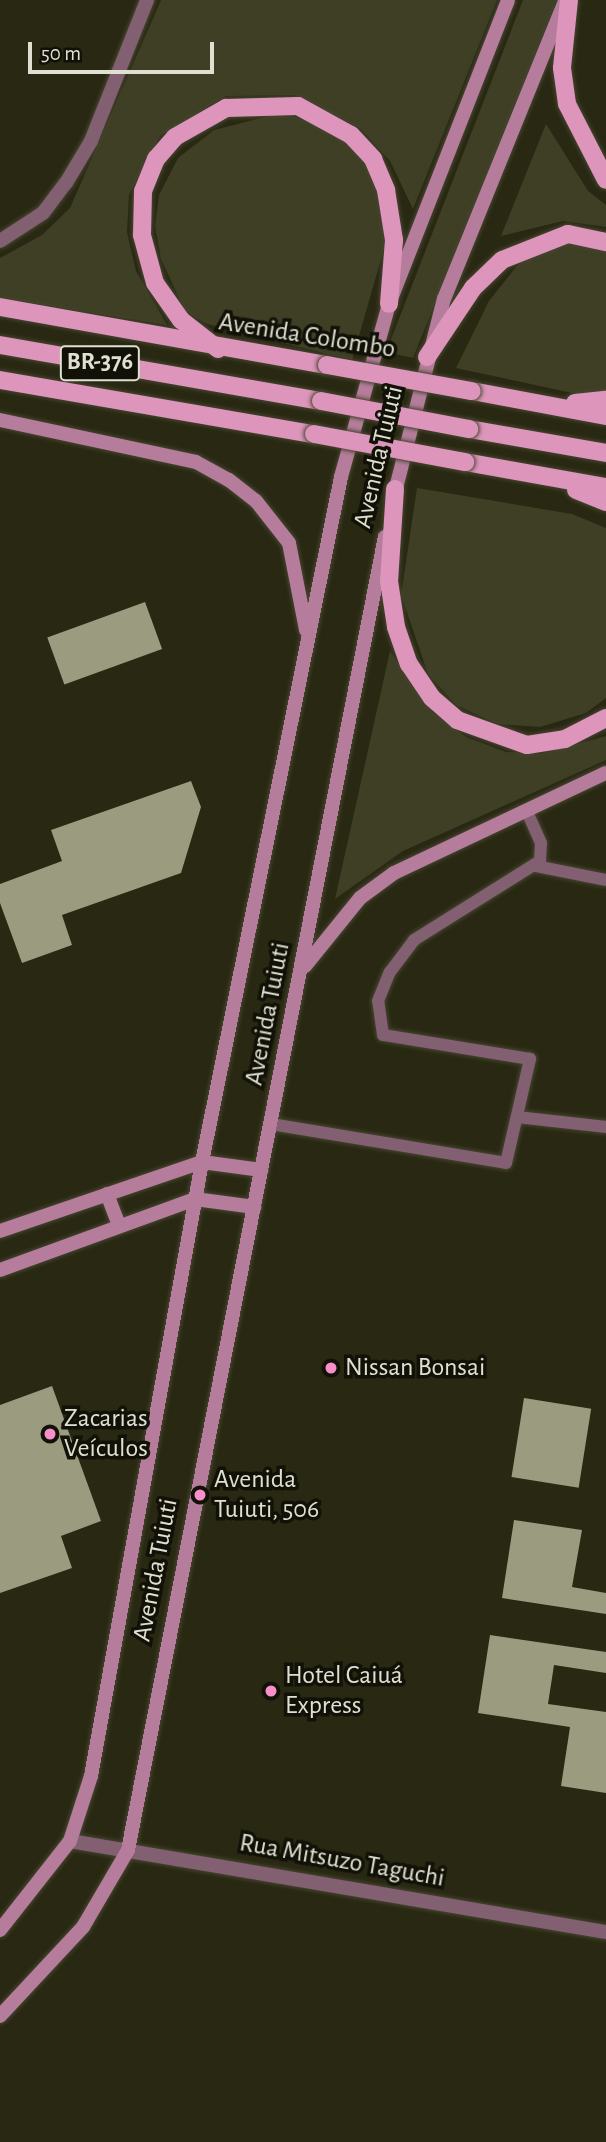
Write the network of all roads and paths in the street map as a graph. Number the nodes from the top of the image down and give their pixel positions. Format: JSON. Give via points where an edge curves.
{"nodes":[{"id":1,"x":147,"y":0,"type":"edge"},
{"id":2,"x":508,"y":0,"type":"edge"},
{"id":3,"x":567,"y":0,"type":"edge"},
{"id":4,"x":606,"y":180,"type":"edge"},
{"id":5,"x":0,"y":241,"type":"edge"},
{"id":6,"x":606,"y":242,"type":"edge"},
{"id":7,"x":388,"y":304,"type":"junction"},
{"id":8,"x":0,"y":307,"type":"edge"},
{"id":9,"x":0,"y":345,"type":"edge"},
{"id":10,"x":218,"y":349,"type":"junction"},
{"id":11,"x":427,"y":357,"type":"junction"},
{"id":12,"x":0,"y":380,"type":"edge"},
{"id":13,"x":606,"y":400,"type":"edge"},
{"id":14,"x":540,"y":403,"type":"junction"},
{"id":15,"x":606,"y":416,"type":"edge"},
{"id":16,"x":0,"y":420,"type":"edge"},
{"id":17,"x":606,"y":453,"type":"edge"},
{"id":18,"x":526,"y":473,"type":"junction"},
{"id":19,"x":606,"y":487,"type":"edge"},
{"id":20,"x":395,"y":489,"type":"junction"},
{"id":21,"x":606,"y":502,"type":"edge"},
{"id":22,"x":308,"y":645,"type":"junction"},
{"id":23,"x":606,"y":718,"type":"edge"},
{"id":24,"x":606,"y":773,"type":"edge"},
{"id":25,"x":526,"y":810,"type":"junction"},
{"id":26,"x":536,"y":866,"type":"junction"},
{"id":27,"x":606,"y":880,"type":"edge"},
{"id":28,"x":302,"y":970,"type":"junction"},
{"id":29,"x":517,"y":1116,"type":"junction"},
{"id":30,"x":271,"y":1125,"type":"junction"},
{"id":31,"x":606,"y":1127,"type":"edge"},
{"id":32,"x":202,"y":1162,"type":"junction"},
{"id":33,"x":261,"y":1170,"type":"junction"},
{"id":34,"x":107,"y":1194,"type":"junction"},
{"id":35,"x":195,"y":1199,"type":"junction"},
{"id":36,"x":254,"y":1207,"type":"junction"},
{"id":37,"x":118,"y":1226,"type":"junction"},
{"id":38,"x":0,"y":1231,"type":"edge"},
{"id":39,"x":0,"y":1270,"type":"edge"},
{"id":40,"x":70,"y":1841,"type":"junction"},
{"id":41,"x":128,"y":1850,"type":"junction"},
{"id":42,"x":0,"y":1930,"type":"edge"},
{"id":43,"x":606,"y":1932,"type":"edge"},
{"id":44,"x":0,"y":2016,"type":"edge"}],
"edges":[{"from":1,"to":5,"type":"street","via":[[91,141],[66,183],[43,213]]},
{"from":2,"to":7,"type":"main road","name":"Avenida Tuiuti"},
{"from":3,"to":4,"type":"main road","via":[[562,68],[567,104]]},
{"from":3,"to":11,"type":"main road","name":"Avenida Tuiuti","via":[[444,299]]},
{"from":6,"to":11,"type":"main road","via":[[568,234],[502,260],[473,288]]},
{"from":7,"to":10,"type":"main road","via":[[394,240],[386,190],[373,159],[351,135],[298,106],[264,102],[226,108],[175,137],[156,159],[142,213],[155,283],[181,320]]},
{"from":7,"to":22,"type":"main road","name":"Avenida Tuiuti","via":[[341,477]]},
{"from":8,"to":10,"type":"main road","name":"Avenida Colombo"},
{"from":9,"to":17,"type":"main road","number":"BR-376","bridge":true},
{"from":10,"to":14,"type":"main road","name":"Avenida Colombo","bridge":true},
{"from":11,"to":20,"type":"main road","name":"Avenida Tuiuti"},
{"from":12,"to":18,"type":"main road","number":"BR-376","bridge":true},
{"from":13,"to":14,"type":"main road"},
{"from":14,"to":15,"type":"main road","name":"Avenida Colombo"},
{"from":16,"to":22,"type":"main road","via":[[183,458],[229,480],[256,500],[289,543]]},
{"from":18,"to":19,"type":"main road","number":"BR-376"},
{"from":18,"to":21,"type":"main road"},
{"from":20,"to":23,"type":"main road","via":[[389,581],[396,627],[409,664],[432,698],[457,720],[527,745],[565,739]]},
{"from":20,"to":28,"type":"main road","name":"Avenida Tuiuti"},
{"from":22,"to":32,"type":"main road","name":"Avenida Tuiuti"},
{"from":24,"to":25,"type":"main road"},
{"from":25,"to":26,"type":"lane","via":[[542,849]]},
{"from":25,"to":28,"type":"main road","via":[[394,873],[360,898]]},
{"from":26,"to":27,"type":"lane"},
{"from":26,"to":29,"type":"lane","via":[[414,940],[390,972],[378,1001],[383,1035],[530,1059]]},
{"from":28,"to":30,"type":"main road","name":"Avenida Tuiuti"},
{"from":29,"to":30,"type":"lane","via":[[506,1163]]},
{"from":29,"to":31,"type":"lane"},
{"from":30,"to":33,"type":"main road","name":"Avenida Tuiuti"},
{"from":32,"to":33,"type":"main road"},
{"from":32,"to":34,"type":"main road"},
{"from":32,"to":35,"type":"main road","name":"Avenida Tuiuti"},
{"from":33,"to":36,"type":"main road","name":"Avenida Tuiuti"},
{"from":34,"to":37,"type":"main road"},
{"from":34,"to":38,"type":"main road"},
{"from":35,"to":36,"type":"main road"},
{"from":35,"to":37,"type":"main road"},
{"from":35,"to":40,"type":"main road","name":"Avenida Tuiuti","via":[[92,1776]]},
{"from":36,"to":41,"type":"main road","name":"Avenida Tuiuti"},
{"from":37,"to":39,"type":"main road"},
{"from":40,"to":41,"type":"street","name":"Rua Mitsuzo Taguchi"},
{"from":40,"to":42,"type":"main road","name":"Avenida Tuiuti"},
{"from":41,"to":43,"type":"street","name":"Rua Mitsuzo Taguchi"},
{"from":41,"to":44,"type":"main road","name":"Avenida Tuiuti","via":[[83,1927]]}]}
